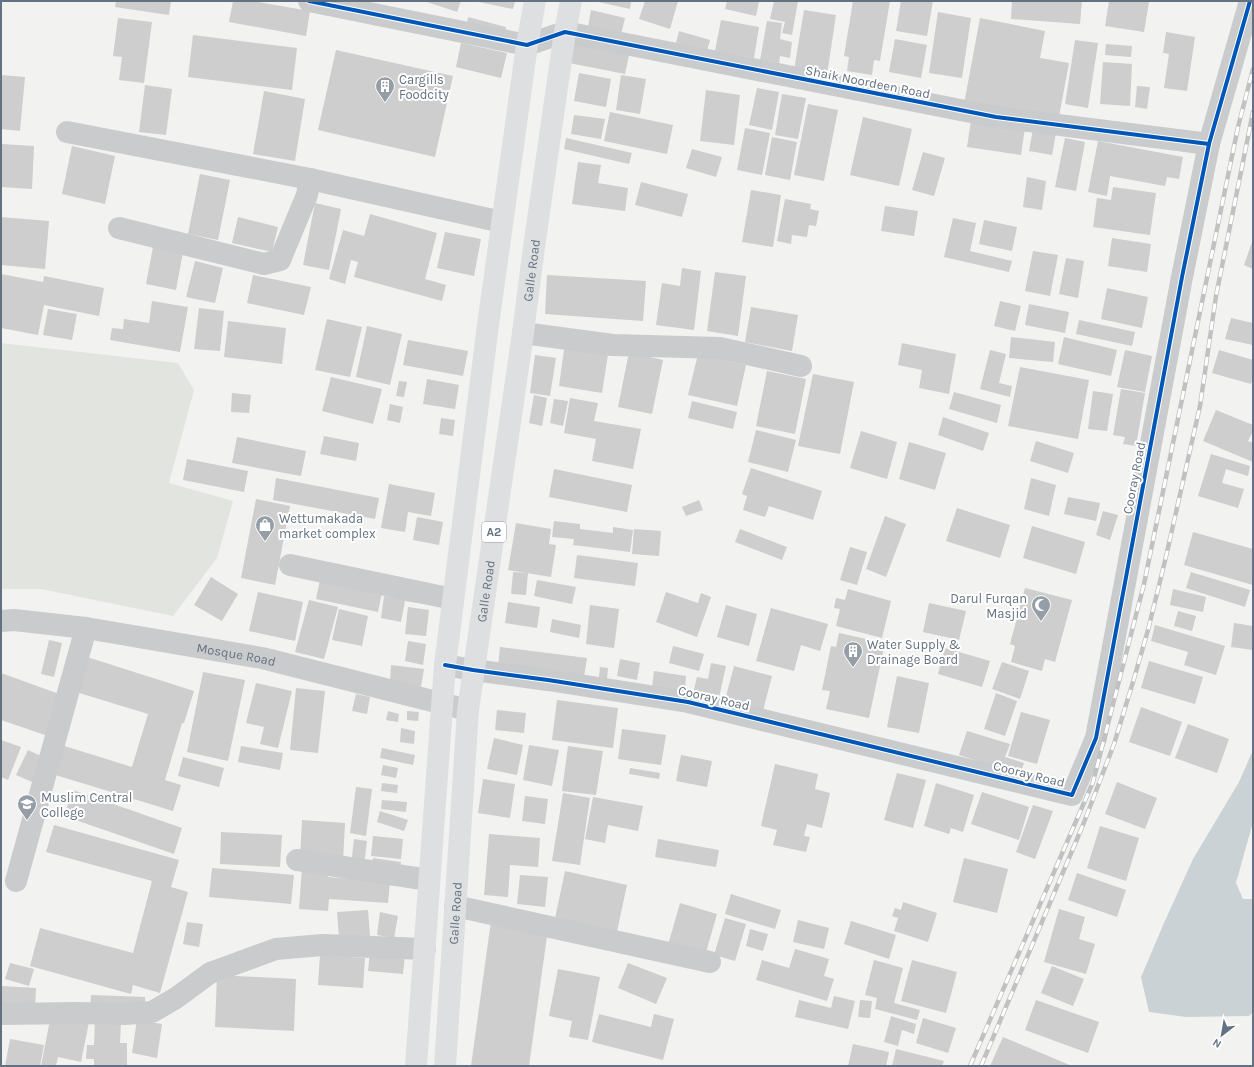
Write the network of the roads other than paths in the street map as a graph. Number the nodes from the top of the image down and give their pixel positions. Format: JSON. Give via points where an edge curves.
{"nodes":[{"id":1,"x":309,"y":1,"type":"edge"},
{"id":2,"x":536,"y":1,"type":"edge"},
{"id":3,"x":571,"y":1,"type":"edge"},
{"id":4,"x":1250,"y":1,"type":"edge"},
{"id":5,"x":564,"y":32,"type":"junction"},
{"id":6,"x":527,"y":45,"type":"junction"},
{"id":7,"x":67,"y":132,"type":"dead end"},
{"id":8,"x":1209,"y":144,"type":"junction"},
{"id":9,"x":310,"y":179,"type":"junction"},
{"id":10,"x":502,"y":222,"type":"junction"},
{"id":11,"x":119,"y":228,"type":"dead end"},
{"id":12,"x":523,"y":332,"type":"junction"},
{"id":13,"x":801,"y":366,"type":"dead end"},
{"id":14,"x":290,"y":565,"type":"dead end"},
{"id":15,"x":453,"y":599,"type":"junction"},
{"id":16,"x":1,"y":621,"type":"edge"},
{"id":17,"x":86,"y":628,"type":"junction"},
{"id":18,"x":445,"y":665,"type":"junction"},
{"id":19,"x":473,"y":670,"type":"junction"},
{"id":20,"x":442,"y":704,"type":"junction"},
{"id":21,"x":468,"y":710,"type":"junction"},
{"id":22,"x":297,"y":860,"type":"dead end"},
{"id":23,"x":429,"y":880,"type":"junction"},
{"id":24,"x":16,"y":881,"type":"dead end"},
{"id":25,"x":456,"y":906,"type":"junction"},
{"id":26,"x":424,"y":949,"type":"junction"},
{"id":27,"x":710,"y":962,"type":"dead end"},
{"id":28,"x":1,"y":1014,"type":"edge"},
{"id":29,"x":416,"y":1066,"type":"edge"},
{"id":30,"x":445,"y":1066,"type":"edge"}],
"edges":[{"from":1,"to":6,"type":"street"},
{"from":2,"to":6,"type":"highway","number":"A2"},
{"from":3,"to":5,"type":"highway","name":"Galle Road","number":"A2"},
{"from":4,"to":8,"type":"street"},
{"from":5,"to":6,"type":"street"},
{"from":5,"to":8,"type":"street","name":"Shaik Noordeen Road","via":[[996,117]]},
{"from":5,"to":12,"type":"highway","name":"Galle Road","number":"A2"},
{"from":6,"to":10,"type":"highway","number":"A2"},
{"from":7,"to":9,"type":"street"},
{"from":8,"to":19,"type":"street","name":"Cooray Road","via":[[1096,738],[1072,796],[688,702]]},
{"from":9,"to":10,"type":"street"},
{"from":9,"to":11,"type":"street","via":[[307,195],[280,260],[264,264]]},
{"from":10,"to":15,"type":"highway","number":"A2"},
{"from":12,"to":13,"type":"street","via":[[613,345],[720,348]]},
{"from":12,"to":19,"type":"highway","name":"Galle Road","number":"A2"},
{"from":14,"to":15,"type":"street"},
{"from":15,"to":18,"type":"highway","number":"A2"},
{"from":16,"to":17,"type":"street","name":"Mosque Road","via":[[14,620]]},
{"from":17,"to":20,"type":"street","name":"Mosque Road","via":[[262,658]]},
{"from":17,"to":24,"type":"street"},
{"from":18,"to":19,"type":"street","name":"Cooray Road"},
{"from":18,"to":20,"type":"highway","number":"A2"},
{"from":19,"to":21,"type":"highway","name":"Galle Road","number":"A2"},
{"from":20,"to":21,"type":"street","name":"Mosque Road"},
{"from":20,"to":23,"type":"highway","number":"A2"},
{"from":21,"to":25,"type":"highway","name":"Galle Road","number":"A2"},
{"from":22,"to":23,"type":"street"},
{"from":23,"to":26,"type":"highway","number":"A2"},
{"from":25,"to":27,"type":"street"},
{"from":25,"to":30,"type":"highway","name":"Galle Road","number":"A2"},
{"from":26,"to":28,"type":"street","via":[[322,945],[276,949],[210,973],[152,1012]]},
{"from":26,"to":29,"type":"highway","number":"A2"}]}
